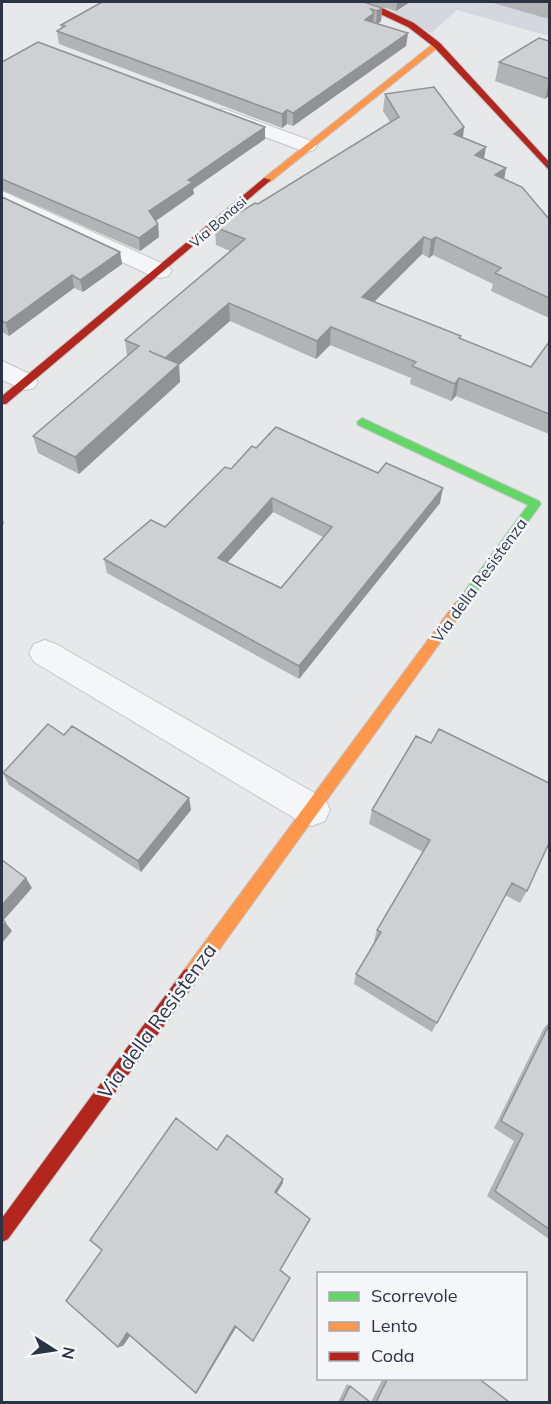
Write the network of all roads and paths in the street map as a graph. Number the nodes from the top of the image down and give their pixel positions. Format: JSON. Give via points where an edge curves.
{"nodes":[{"id":1,"x":350,"y":2,"type":"edge"},
{"id":2,"x":437,"y":45,"type":"junction"},
{"id":3,"x":206,"y":108,"type":"edge"},
{"id":4,"x":307,"y":146,"type":"junction"},
{"id":5,"x":549,"y":170,"type":"edge"},
{"id":6,"x":2,"y":198,"type":"edge"},
{"id":7,"x":160,"y":271,"type":"junction"},
{"id":8,"x":2,"y":369,"type":"edge"},
{"id":9,"x":25,"y":382,"type":"junction"},
{"id":10,"x":2,"y":401,"type":"edge"},
{"id":11,"x":363,"y":422,"type":"dead end"},
{"id":12,"x":45,"y":654,"type":"dead end"},
{"id":13,"x":312,"y":810,"type":"junction"},
{"id":14,"x":2,"y":1233,"type":"edge"}],
"edges":[{"from":1,"to":2,"type":"street","via":[[411,25]]},
{"from":2,"to":4,"type":"street","name":"Via Bonasi"},
{"from":2,"to":5,"type":"street"},
{"from":3,"to":4,"type":"street"},
{"from":4,"to":7,"type":"street","name":"Via Bonasi"},
{"from":6,"to":7,"type":"street"},
{"from":7,"to":9,"type":"street","name":"Via Bonasi"},
{"from":8,"to":9,"type":"street"},
{"from":9,"to":10,"type":"street","name":"Via Bonasi"},
{"from":11,"to":13,"type":"street","name":"Via della Resistenza","via":[[535,504]]},
{"from":12,"to":13,"type":"street"},
{"from":13,"to":14,"type":"street","name":"Via della Resistenza"}]}
